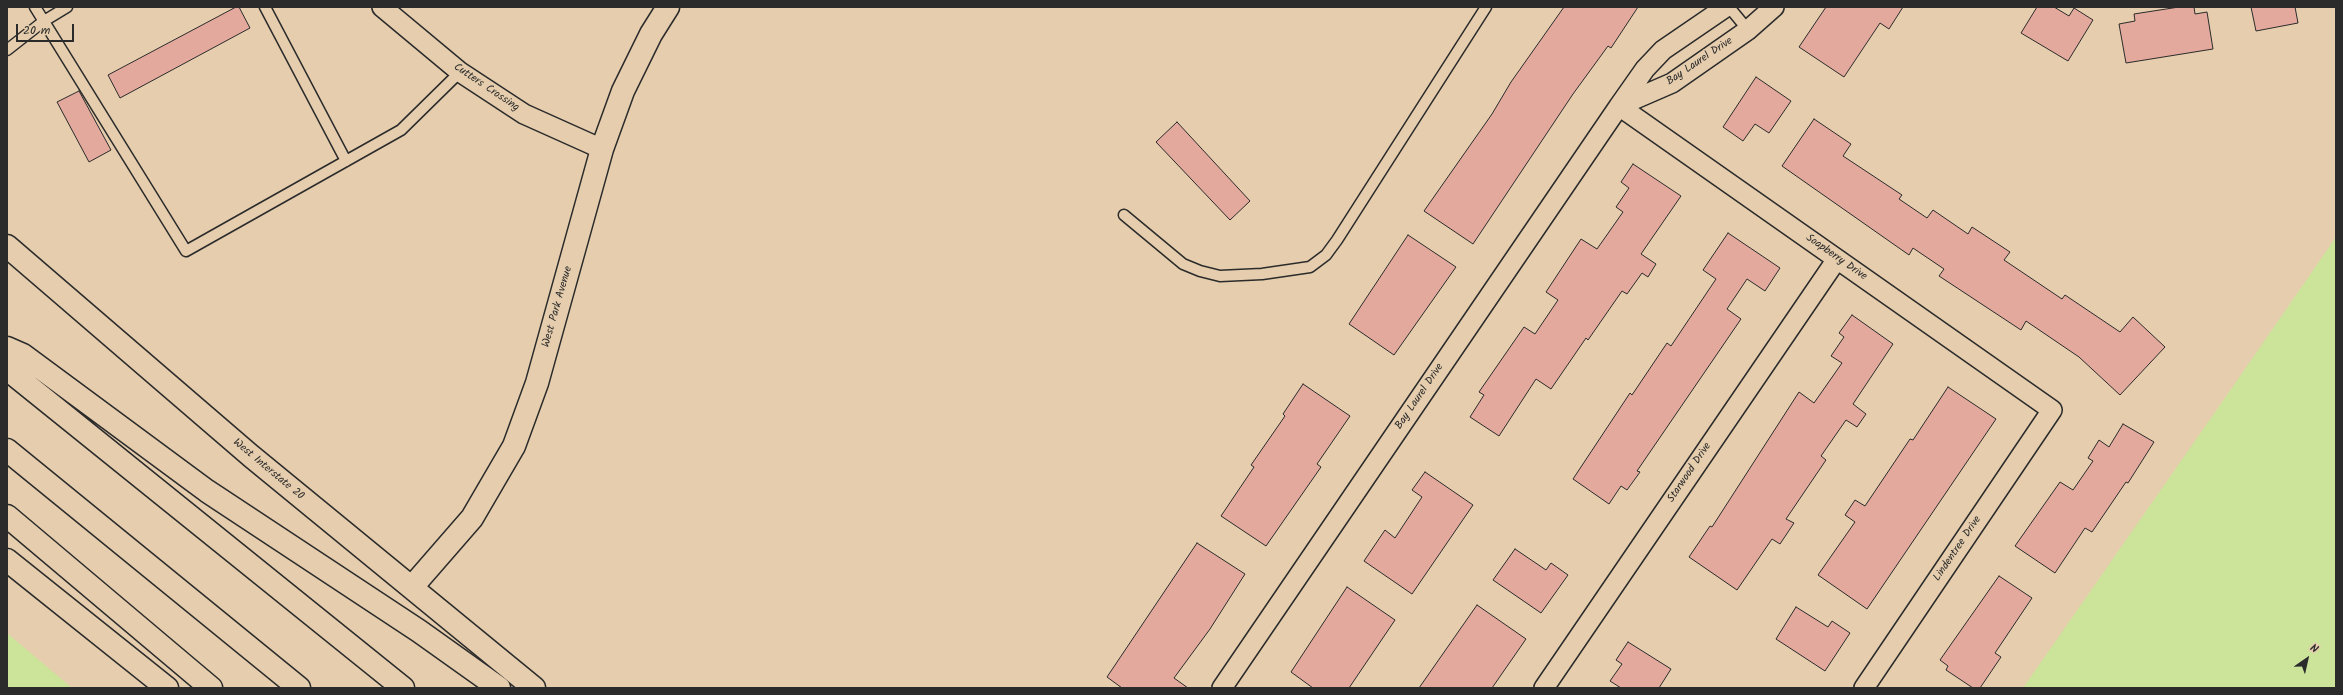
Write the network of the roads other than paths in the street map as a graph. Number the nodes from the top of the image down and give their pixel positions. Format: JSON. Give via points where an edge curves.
{"nodes":[{"id":1,"x":35,"y":7,"type":"edge"},
{"id":2,"x":67,"y":7,"type":"edge"},
{"id":3,"x":265,"y":7,"type":"edge"},
{"id":4,"x":382,"y":7,"type":"edge"},
{"id":5,"x":668,"y":7,"type":"edge"},
{"id":6,"x":1486,"y":7,"type":"edge"},
{"id":7,"x":1726,"y":7,"type":"edge"},
{"id":8,"x":1729,"y":7,"type":"edge"},
{"id":9,"x":1774,"y":7,"type":"edge"},
{"id":10,"x":44,"y":20,"type":"junction"},
{"id":11,"x":1748,"y":30,"type":"junction"},
{"id":12,"x":7,"y":50,"type":"edge"},
{"id":13,"x":460,"y":72,"type":"junction"},
{"id":14,"x":1619,"y":106,"type":"junction"},
{"id":15,"x":602,"y":148,"type":"junction"},
{"id":16,"x":346,"y":161,"type":"junction"},
{"id":17,"x":1124,"y":215,"type":"dead end"},
{"id":18,"x":10,"y":249,"type":"edge"},
{"id":19,"x":1837,"y":259,"type":"junction"},
{"id":20,"x":7,"y":348,"type":"edge"},
{"id":21,"x":7,"y":369,"type":"edge"},
{"id":22,"x":2052,"y":410,"type":"joint"},
{"id":23,"x":7,"y":450,"type":"edge"},
{"id":24,"x":7,"y":516,"type":"edge"},
{"id":25,"x":7,"y":560,"type":"edge"},
{"id":26,"x":412,"y":587,"type":"junction"},
{"id":27,"x":167,"y":688,"type":"edge"},
{"id":28,"x":211,"y":688,"type":"edge"},
{"id":29,"x":299,"y":688,"type":"edge"},
{"id":30,"x":404,"y":688,"type":"edge"},
{"id":31,"x":499,"y":688,"type":"edge"},
{"id":32,"x":534,"y":688,"type":"edge"},
{"id":33,"x":1222,"y":688,"type":"edge"},
{"id":34,"x":1544,"y":688,"type":"edge"},
{"id":35,"x":1864,"y":688,"type":"edge"}],
"edges":[{"from":1,"to":10,"type":"lane"},
{"from":2,"to":10,"type":"lane"},
{"from":3,"to":16,"type":"lane"},
{"from":4,"to":13,"type":"street","name":"Cutters Crossing"},
{"from":5,"to":15,"type":"main road","name":"West Park Avenue","via":[[651,34],[623,90]]},
{"from":6,"to":17,"type":"lane","via":[[1337,240],[1326,255],[1310,267],[1255,275],[1220,276],[1200,271],[1183,264]]},
{"from":7,"to":14,"type":"street","name":"Bay Laurel Drive","via":[[1663,50],[1644,69]]},
{"from":8,"to":11,"type":"lane"},
{"from":9,"to":11,"type":"street","name":"Bay Laurel Drive"},
{"from":10,"to":12,"type":"lane"},
{"from":10,"to":16,"type":"lane","via":[[186,251]]},
{"from":11,"to":14,"type":"street","name":"Bay Laurel Drive","via":[[1672,83]]},
{"from":13,"to":15,"type":"street","name":"Cutters Crossing","via":[[524,114]]},
{"from":13,"to":16,"type":"lane","via":[[401,130]]},
{"from":14,"to":19,"type":"street","name":"Soapberry Drive"},
{"from":14,"to":33,"type":"street","name":"Bay Laurel Drive"},
{"from":15,"to":26,"type":"main road","name":"West Park Avenue","via":[[537,383],[514,446],[472,518]]},
{"from":18,"to":26,"type":"main road","name":"West Interstate 20","via":[[251,456]]},
{"from":19,"to":22,"type":"street","name":"Soapberry Drive"},
{"from":19,"to":34,"type":"street","name":"Starwood Drive"},
{"from":20,"to":31,"type":"main road","via":[[23,355],[207,491],[419,631]]},
{"from":21,"to":30,"type":"main road"},
{"from":22,"to":35,"type":"street","name":"Lindentree Drive"},
{"from":23,"to":29,"type":"main road"},
{"from":24,"to":28,"type":"main road"},
{"from":25,"to":27,"type":"main road"},
{"from":26,"to":32,"type":"main road","name":"West Interstate 20"}]}
